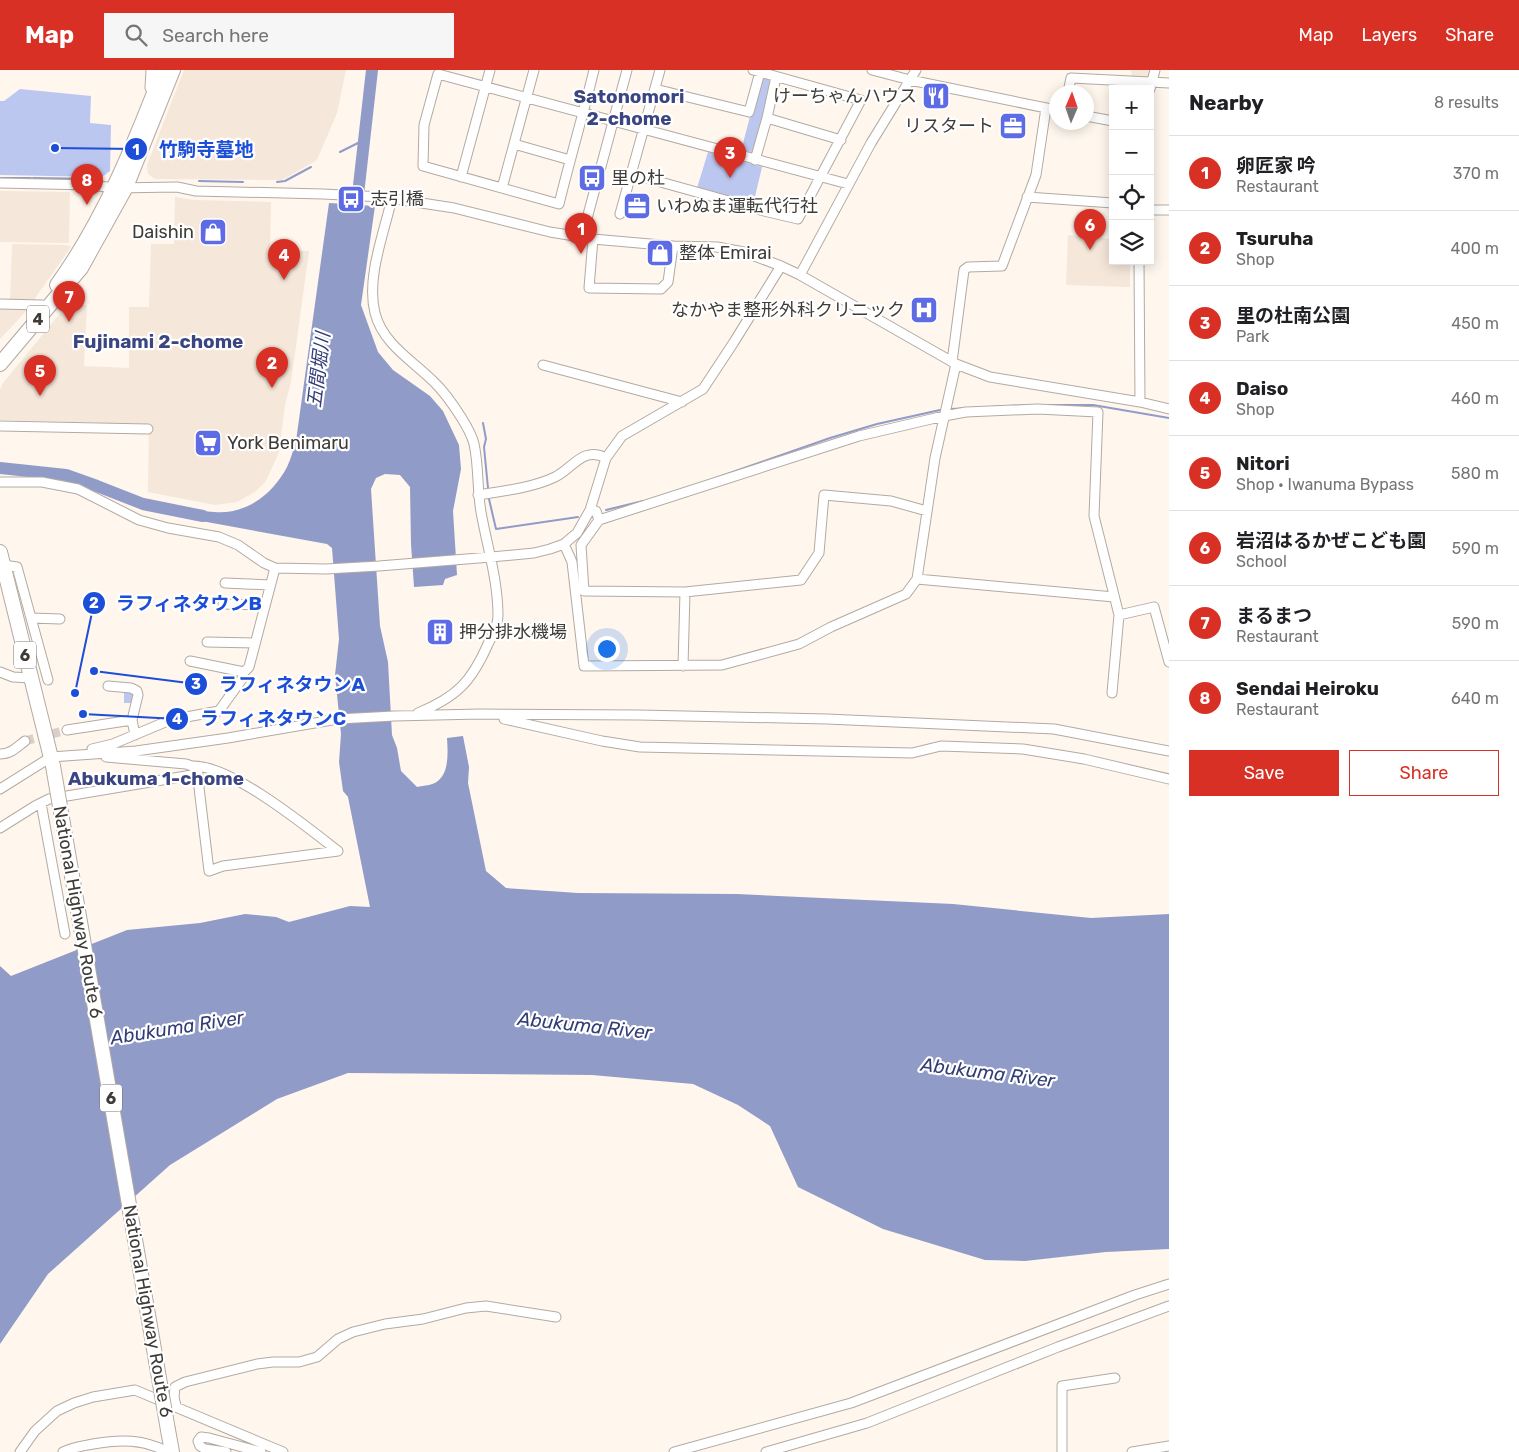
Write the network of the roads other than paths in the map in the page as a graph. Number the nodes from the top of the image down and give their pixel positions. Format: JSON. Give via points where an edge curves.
{"nodes":[{"id":1,"x":151,"y":70,"type":"edge"},
{"id":2,"x":163,"y":70,"type":"edge"},
{"id":3,"x":173,"y":70,"type":"edge"},
{"id":4,"x":490,"y":70,"type":"edge"},
{"id":5,"x":534,"y":70,"type":"edge"},
{"id":6,"x":627,"y":70,"type":"edge"},
{"id":7,"x":660,"y":70,"type":"edge"},
{"id":8,"x":916,"y":70,"type":"edge"},
{"id":9,"x":1127,"y":70,"type":"edge"},
{"id":10,"x":1155,"y":70,"type":"edge"},
{"id":11,"x":591,"y":71,"type":"edge"},
{"id":12,"x":756,"y":71,"type":"edge"},
{"id":13,"x":878,"y":71,"type":"edge"},
{"id":14,"x":776,"y":77,"type":"junction"},
{"id":15,"x":910,"y":80,"type":"junction"},
{"id":16,"x":1128,"y":80,"type":"junction"},
{"id":17,"x":1169,"y":83,"type":"edge"},
{"id":18,"x":1070,"y":85,"type":"edge"},
{"id":19,"x":1151,"y":85,"type":"edge"},
{"id":20,"x":485,"y":87,"type":"junction"},
{"id":21,"x":655,"y":89,"type":"junction"},
{"id":22,"x":154,"y":93,"type":"junction"},
{"id":23,"x":526,"y":98,"type":"junction"},
{"id":24,"x":1046,"y":108,"type":"junction"},
{"id":25,"x":1049,"y":109,"type":"edge"},
{"id":26,"x":582,"y":113,"type":"junction"},
{"id":27,"x":1094,"y":117,"type":"edge"},
{"id":28,"x":767,"y":118,"type":"junction"},
{"id":29,"x":1109,"y":120,"type":"edge"},
{"id":30,"x":613,"y":122,"type":"junction"},
{"id":31,"x":644,"y":130,"type":"junction"},
{"id":32,"x":841,"y":140,"type":"junction"},
{"id":33,"x":514,"y":144,"type":"junction"},
{"id":34,"x":570,"y":160,"type":"junction"},
{"id":35,"x":754,"y":160,"type":"junction"},
{"id":36,"x":632,"y":174,"type":"junction"},
{"id":37,"x":462,"y":177,"type":"junction"},
{"id":38,"x":820,"y":177,"type":"junction"},
{"id":39,"x":0,"y":183,"type":"edge"},
{"id":40,"x":848,"y":184,"type":"junction"},
{"id":41,"x":120,"y":188,"type":"junction"},
{"id":42,"x":502,"y":188,"type":"junction"},
{"id":43,"x":1027,"y":197,"type":"junction"},
{"id":44,"x":388,"y":198,"type":"junction"},
{"id":45,"x":1109,"y":203,"type":"edge"},
{"id":46,"x":1154,"y":210,"type":"edge"},
{"id":47,"x":1169,"y":210,"type":"edge"},
{"id":48,"x":620,"y":214,"type":"dead end"},
{"id":49,"x":582,"y":237,"type":"junction"},
{"id":50,"x":593,"y":240,"type":"junction"},
{"id":51,"x":673,"y":246,"type":"junction"},
{"id":52,"x":1140,"y":265,"type":"edge"},
{"id":53,"x":781,"y":266,"type":"junction"},
{"id":54,"x":76,"y":274,"type":"junction"},
{"id":55,"x":800,"y":275,"type":"junction"},
{"id":56,"x":0,"y":304,"type":"edge"},
{"id":57,"x":42,"y":305,"type":"junction"},
{"id":58,"x":0,"y":352,"type":"edge"},
{"id":59,"x":954,"y":363,"type":"junction"},
{"id":60,"x":0,"y":364,"type":"edge"},
{"id":61,"x":543,"y":365,"type":"dead end"},
{"id":62,"x":0,"y":376,"type":"edge"},
{"id":63,"x":682,"y":402,"type":"junction"},
{"id":64,"x":1140,"y":402,"type":"junction"},
{"id":65,"x":1169,"y":409,"type":"edge"},
{"id":66,"x":944,"y":416,"type":"junction"},
{"id":67,"x":0,"y":426,"type":"edge"},
{"id":68,"x":148,"y":429,"type":"dead end"},
{"id":69,"x":606,"y":458,"type":"junction"},
{"id":70,"x":0,"y":482,"type":"edge"},
{"id":71,"x":478,"y":495,"type":"junction"},
{"id":72,"x":590,"y":510,"type":"junction"},
{"id":73,"x":927,"y":511,"type":"junction"},
{"id":74,"x":599,"y":520,"type":"junction"},
{"id":75,"x":564,"y":544,"type":"junction"},
{"id":76,"x":489,"y":557,"type":"junction"},
{"id":77,"x":2,"y":559,"type":"edge"},
{"id":78,"x":275,"y":568,"type":"junction"},
{"id":79,"x":918,"y":579,"type":"junction"},
{"id":80,"x":225,"y":583,"type":"dead end"},
{"id":81,"x":270,"y":585,"type":"junction"},
{"id":82,"x":685,"y":592,"type":"junction"},
{"id":83,"x":1114,"y":597,"type":"junction"},
{"id":84,"x":223,"y":604,"type":"dead end"},
{"id":85,"x":265,"y":605,"type":"junction"},
{"id":86,"x":1119,"y":615,"type":"junction"},
{"id":87,"x":31,"y":618,"type":"junction"},
{"id":88,"x":60,"y":619,"type":"dead end"},
{"id":89,"x":207,"y":642,"type":"dead end"},
{"id":90,"x":255,"y":643,"type":"junction"},
{"id":91,"x":190,"y":661,"type":"dead end"},
{"id":92,"x":1169,"y":662,"type":"edge"},
{"id":93,"x":682,"y":666,"type":"junction"},
{"id":94,"x":0,"y":672,"type":"edge"},
{"id":95,"x":244,"y":672,"type":"junction"},
{"id":96,"x":31,"y":678,"type":"junction"},
{"id":97,"x":48,"y":680,"type":"dead end"},
{"id":98,"x":108,"y":686,"type":"dead end"},
{"id":99,"x":1112,"y":693,"type":"dead end"},
{"id":100,"x":480,"y":714,"type":"junction"},
{"id":101,"x":414,"y":715,"type":"junction"},
{"id":102,"x":132,"y":720,"type":"junction"},
{"id":103,"x":67,"y":730,"type":"tunnel mouth"},
{"id":104,"x":135,"y":735,"type":"junction"},
{"id":105,"x":25,"y":741,"type":"tunnel mouth"},
{"id":106,"x":1169,"y":751,"type":"edge"},
{"id":107,"x":0,"y":754,"type":"edge"},
{"id":108,"x":74,"y":755,"type":"junction"},
{"id":109,"x":52,"y":761,"type":"junction"},
{"id":110,"x":192,"y":766,"type":"junction"},
{"id":111,"x":198,"y":774,"type":"junction"},
{"id":112,"x":1169,"y":779,"type":"edge"},
{"id":113,"x":0,"y":790,"type":"edge"},
{"id":114,"x":42,"y":803,"type":"junction"},
{"id":115,"x":0,"y":828,"type":"edge"},
{"id":116,"x":66,"y":934,"type":"dead end"},
{"id":117,"x":1169,"y":1284,"type":"edge"},
{"id":118,"x":1169,"y":1306,"type":"edge"},
{"id":119,"x":556,"y":1317,"type":"dead end"},
{"id":120,"x":1115,"y":1378,"type":"dead end"},
{"id":121,"x":176,"y":1406,"type":"junction"},
{"id":122,"x":1169,"y":1446,"type":"edge"},
{"id":123,"x":66,"y":1451,"type":"edge"},
{"id":124,"x":20,"y":1452,"type":"edge"},
{"id":125,"x":170,"y":1452,"type":"edge"},
{"id":126,"x":226,"y":1452,"type":"edge"},
{"id":127,"x":261,"y":1452,"type":"edge"},
{"id":128,"x":283,"y":1452,"type":"edge"},
{"id":129,"x":674,"y":1452,"type":"edge"},
{"id":130,"x":766,"y":1452,"type":"edge"},
{"id":131,"x":1062,"y":1452,"type":"edge"},
{"id":132,"x":1132,"y":1452,"type":"edge"},
{"id":133,"x":1138,"y":1452,"type":"edge"}],
"edges":[{"from":1,"to":22,"type":"street","via":[[150,88]]},
{"from":2,"to":22,"type":"highway","number":"4"},
{"from":3,"to":41,"type":"highway","number":"4"},
{"from":4,"to":20,"type":"street"},
{"from":5,"to":23,"type":"street"},
{"from":6,"to":30,"type":"street"},
{"from":7,"to":21,"type":"street"},
{"from":8,"to":15,"type":"street"},
{"from":9,"to":16,"type":"street"},
{"from":10,"to":19,"type":"street"},
{"from":11,"to":26,"type":"street"},
{"from":12,"to":14,"type":"street"},
{"from":12,"to":21,"type":"street","via":[[749,112]]},
{"from":13,"to":15,"type":"street"},
{"from":14,"to":28,"type":"street"},
{"from":14,"to":32,"type":"street","via":[[861,100]]},
{"from":15,"to":24,"type":"street"},
{"from":15,"to":40,"type":"street"},
{"from":16,"to":18,"type":"street","via":[[1071,78]]},
{"from":16,"to":19,"type":"street"},
{"from":17,"to":19,"type":"street"},
{"from":20,"to":23,"type":"street"},
{"from":20,"to":37,"type":"street"},
{"from":20,"to":37,"type":"street","via":[[438,74],[424,125],[423,166]]},
{"from":21,"to":31,"type":"street"},
{"from":22,"to":41,"type":"highway","number":"4"},
{"from":23,"to":26,"type":"street"},
{"from":23,"to":33,"type":"street"},
{"from":24,"to":25,"type":"street"},
{"from":24,"to":43,"type":"street","via":[[1036,175]]},
{"from":26,"to":30,"type":"street"},
{"from":26,"to":34,"type":"street"},
{"from":27,"to":29,"type":"street"},
{"from":28,"to":32,"type":"street"},
{"from":28,"to":35,"type":"street"},
{"from":30,"to":31,"type":"street"},
{"from":30,"to":49,"type":"street"},
{"from":31,"to":35,"type":"street"},
{"from":31,"to":36,"type":"street"},
{"from":32,"to":38,"type":"street"},
{"from":33,"to":34,"type":"street"},
{"from":33,"to":42,"type":"street"},
{"from":34,"to":42,"type":"street","via":[[559,204]]},
{"from":35,"to":38,"type":"street"},
{"from":36,"to":38,"type":"street","via":[[798,219]]},
{"from":36,"to":48,"type":"street"},
{"from":37,"to":42,"type":"street"},
{"from":38,"to":40,"type":"street"},
{"from":39,"to":41,"type":"street"},
{"from":40,"to":55,"type":"street"},
{"from":41,"to":44,"type":"street"},
{"from":41,"to":54,"type":"highway","number":"4"},
{"from":41,"to":57,"type":"highway","number":"4"},
{"from":43,"to":45,"type":"street"},
{"from":43,"to":59,"type":"street","via":[[1002,266],[968,267],[964,270]]},
{"from":44,"to":49,"type":"street","via":[[454,208]]},
{"from":44,"to":71,"type":"street","via":[[374,272],[376,314],[393,345],[436,384],[461,416],[474,444]]},
{"from":46,"to":47,"type":"street"},
{"from":49,"to":50,"type":"street"},
{"from":50,"to":51,"type":"street"},
{"from":50,"to":51,"type":"street","via":[[589,288],[661,289],[668,282]]},
{"from":51,"to":53,"type":"street","via":[[731,249]]},
{"from":52,"to":64,"type":"street"},
{"from":53,"to":55,"type":"street"},
{"from":53,"to":63,"type":"street","via":[[703,388]]},
{"from":54,"to":60,"type":"highway","number":"4"},
{"from":54,"to":62,"type":"highway","via":[[47,320]]},
{"from":55,"to":59,"type":"street"},
{"from":56,"to":57,"type":"street"},
{"from":57,"to":58,"type":"highway","number":"4"},
{"from":59,"to":64,"type":"street","via":[[990,377]]},
{"from":59,"to":66,"type":"street"},
{"from":61,"to":63,"type":"street"},
{"from":63,"to":69,"type":"street","via":[[622,436]]},
{"from":64,"to":65,"type":"street"},
{"from":66,"to":73,"type":"street"},
{"from":66,"to":74,"type":"street","via":[[859,436]]},
{"from":66,"to":83,"type":"street","via":[[1037,409],[1098,412],[1094,516]]},
{"from":67,"to":68,"type":"street"},
{"from":69,"to":71,"type":"street","via":[[586,454],[555,477]]},
{"from":69,"to":72,"type":"street"},
{"from":70,"to":78,"type":"street","via":[[42,482],[78,489],[139,520],[232,542]]},
{"from":71,"to":76,"type":"street"},
{"from":72,"to":74,"type":"street","via":[[596,511]]},
{"from":72,"to":75,"type":"street","via":[[577,533]]},
{"from":73,"to":79,"type":"street"},
{"from":73,"to":82,"type":"street","via":[[891,502],[824,495],[819,552],[801,580]]},
{"from":74,"to":82,"type":"street","via":[[581,545],[584,591]]},
{"from":75,"to":76,"type":"street","via":[[534,553]]},
{"from":75,"to":93,"type":"street","via":[[572,562],[584,666]]},
{"from":76,"to":78,"type":"street","via":[[326,569]]},
{"from":76,"to":101,"type":"street","via":[[498,618],[486,649],[474,673],[460,690],[440,704]]},
{"from":77,"to":87,"type":"street","via":[[17,568]]},
{"from":77,"to":96,"type":"highway","name":"National Highway Route 6","number":"6"},
{"from":78,"to":81,"type":"street"},
{"from":79,"to":83,"type":"street"},
{"from":79,"to":93,"type":"street","via":[[906,594],[799,644],[722,665]]},
{"from":80,"to":81,"type":"street"},
{"from":81,"to":85,"type":"street"},
{"from":82,"to":93,"type":"street"},
{"from":83,"to":86,"type":"street"},
{"from":84,"to":85,"type":"street"},
{"from":85,"to":90,"type":"street"},
{"from":86,"to":92,"type":"street","via":[[1154,607]]},
{"from":86,"to":99,"type":"street"},
{"from":87,"to":88,"type":"street"},
{"from":87,"to":97,"type":"street"},
{"from":89,"to":90,"type":"street"},
{"from":90,"to":95,"type":"street","via":[[249,667]]},
{"from":91,"to":95,"type":"street"},
{"from":94,"to":96,"type":"street","via":[[20,679]]},
{"from":95,"to":104,"type":"street","via":[[242,680],[219,712],[170,720]]},
{"from":96,"to":109,"type":"highway","name":"National Highway Route 6","number":"6"},
{"from":98,"to":102,"type":"street","via":[[138,691]]},
{"from":100,"to":101,"type":"street"},
{"from":100,"to":106,"type":"street","via":[[640,715],[1054,729]]},
{"from":100,"to":112,"type":"street","via":[[640,747],[912,753],[941,746],[1023,749],[1084,758]]},
{"from":101,"to":108,"type":"street","via":[[338,720],[136,751]]},
{"from":102,"to":103,"type":"street"},
{"from":102,"to":104,"type":"street"},
{"from":104,"to":108,"type":"street"},
{"from":105,"to":107,"type":"street","via":[[14,750]]},
{"from":108,"to":109,"type":"street"},
{"from":108,"to":110,"type":"street"},
{"from":109,"to":113,"type":"street"},
{"from":109,"to":125,"type":"highway","name":"National Highway Route 6","number":"6","bridge":true},
{"from":110,"to":111,"type":"street"},
{"from":110,"to":111,"type":"street","via":[[217,770],[278,804],[338,851],[209,870]]},
{"from":111,"to":114,"type":"street"},
{"from":114,"to":115,"type":"street"},
{"from":114,"to":116,"type":"street"},
{"from":117,"to":129,"type":"street","via":[[851,1403]]},
{"from":118,"to":130,"type":"street","via":[[867,1422]]},
{"from":119,"to":121,"type":"street","via":[[486,1306],[367,1328],[338,1339],[317,1357],[299,1362],[257,1364],[185,1382],[175,1387]]},
{"from":120,"to":131,"type":"street","via":[[1062,1386]]},
{"from":121,"to":124,"type":"street","via":[[135,1390],[93,1397],[57,1411],[35,1431]]},
{"from":121,"to":128,"type":"street"},
{"from":122,"to":133,"type":"street"},
{"from":123,"to":125,"type":"street","via":[[124,1440],[149,1443]]},
{"from":126,"to":127,"type":"street","via":[[205,1449],[198,1441],[201,1437],[209,1438]]},
{"from":132,"to":133,"type":"street"}]}
